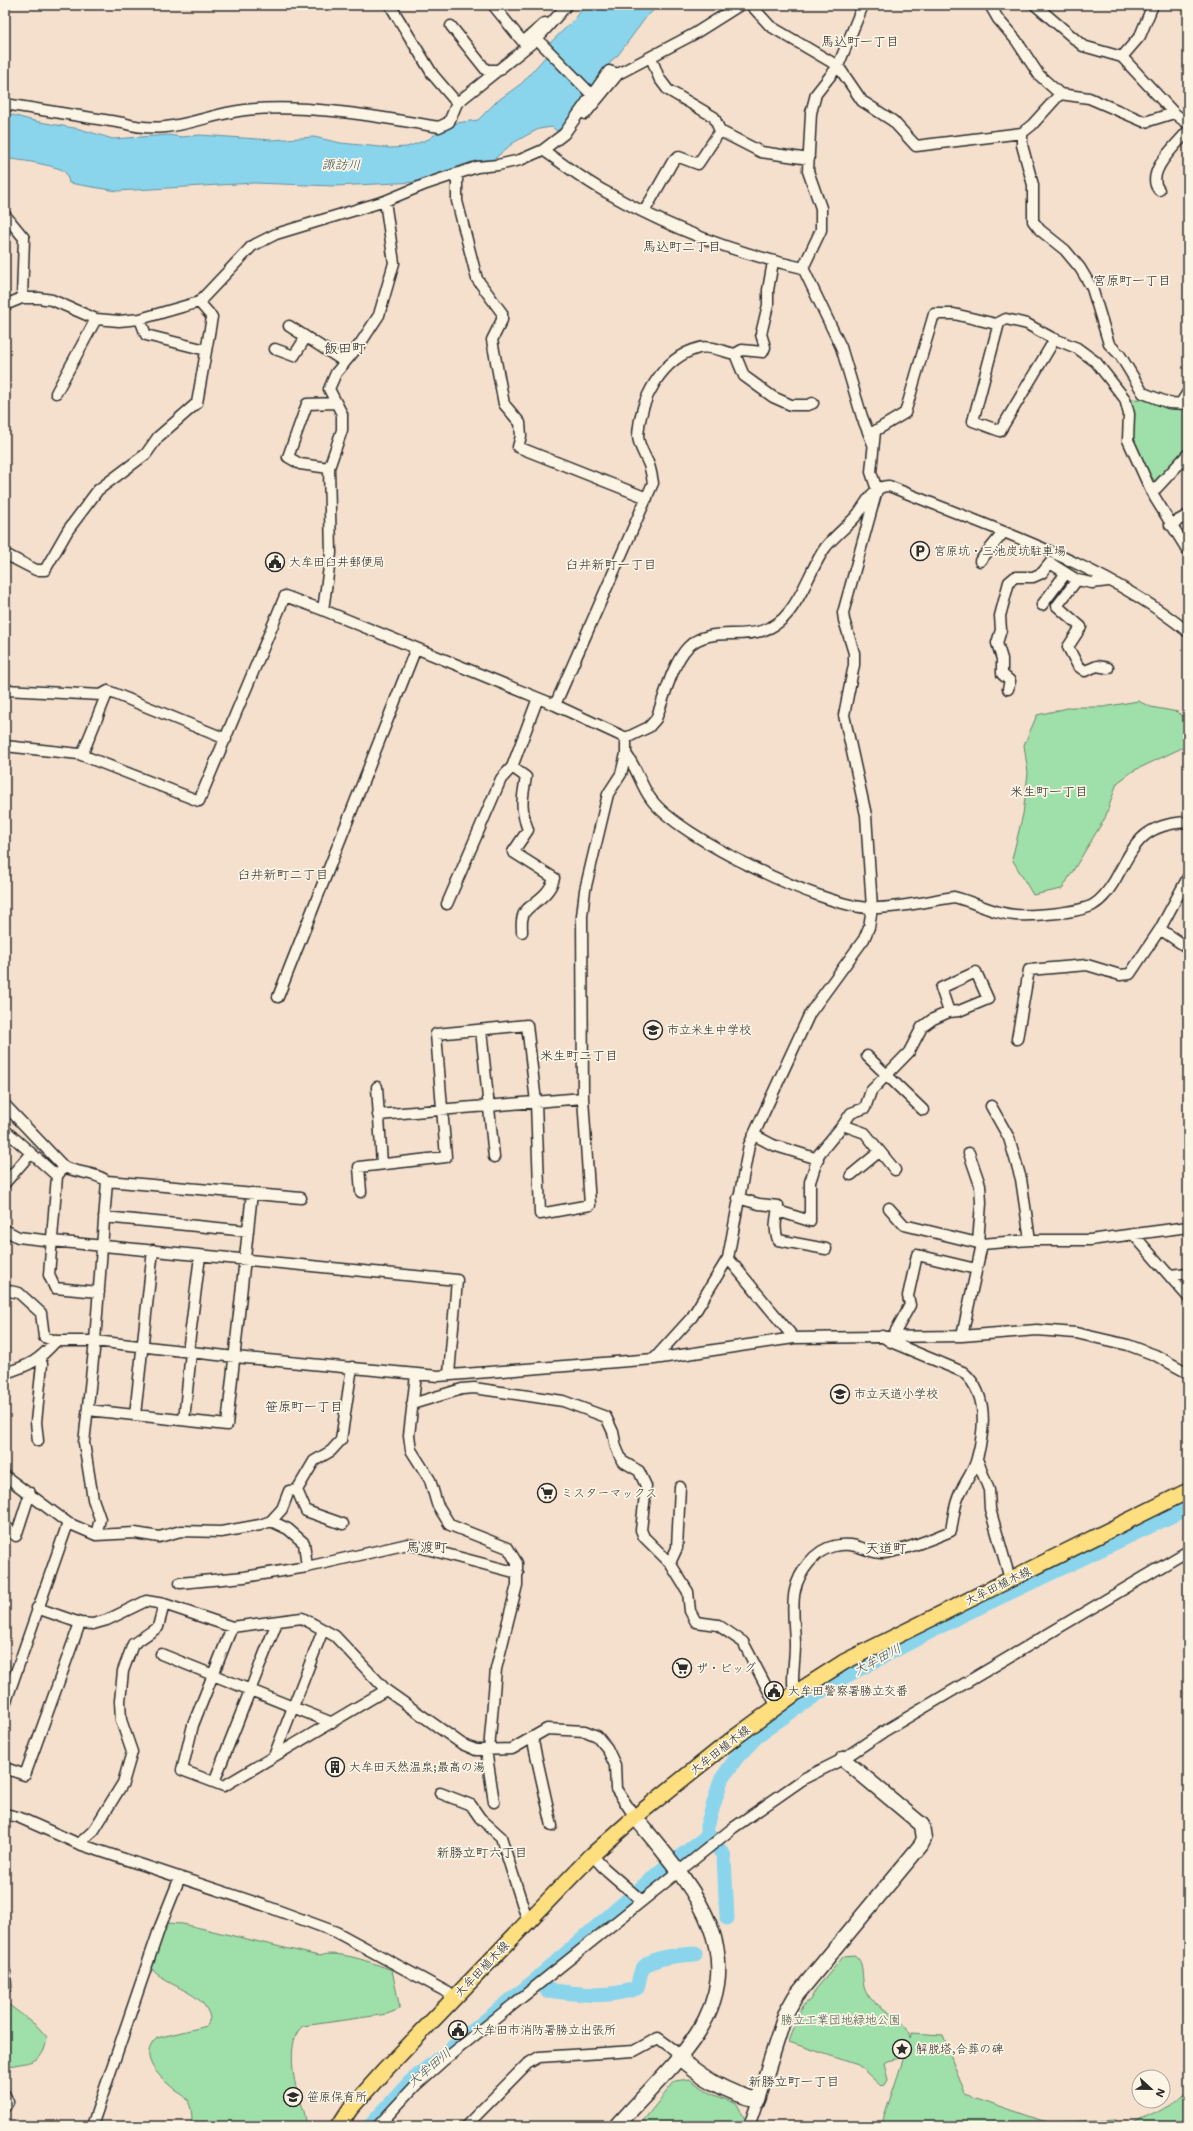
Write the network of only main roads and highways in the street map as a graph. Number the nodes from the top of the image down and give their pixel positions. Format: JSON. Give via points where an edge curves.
{"nodes":[{"id":1,"x":1188,"y":1491,"type":"edge"},
{"id":2,"x":339,"y":2126,"type":"edge"}],
"edges":[{"from":1,"to":2,"type":"main road","name":"大牟田植木線","via":[[844,1662],[730,1740],[592,1855],[384,2071],[350,2109]]}]}
